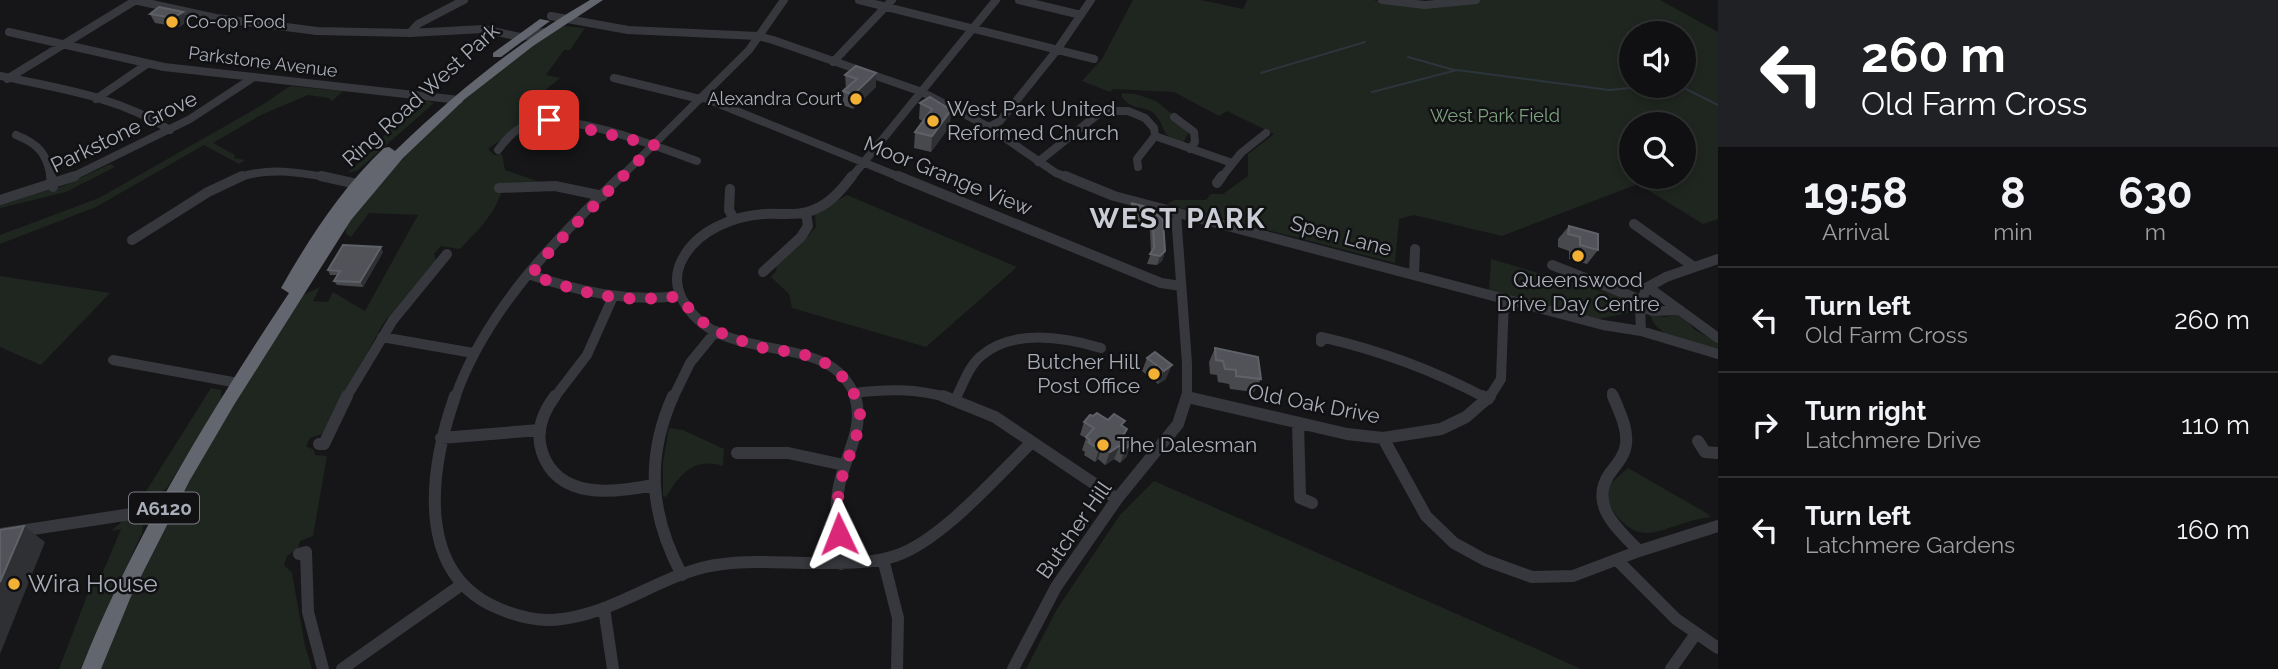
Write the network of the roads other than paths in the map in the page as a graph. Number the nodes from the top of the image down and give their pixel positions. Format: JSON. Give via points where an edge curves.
{"nodes":[{"id":1,"x":135,"y":0,"type":"edge"},
{"id":2,"x":186,"y":0,"type":"edge"},
{"id":3,"x":464,"y":0,"type":"edge"},
{"id":4,"x":784,"y":0,"type":"edge"},
{"id":5,"x":859,"y":0,"type":"edge"},
{"id":6,"x":996,"y":0,"type":"edge"},
{"id":7,"x":1019,"y":0,"type":"edge"},
{"id":8,"x":1091,"y":0,"type":"edge"},
{"id":9,"x":1382,"y":0,"type":"edge"},
{"id":10,"x":1476,"y":0,"type":"edge"},
{"id":11,"x":889,"y":3,"type":"edge"},
{"id":12,"x":581,"y":5,"type":"edge"},
{"id":13,"x":175,"y":9,"type":"junction"},
{"id":14,"x":1081,"y":15,"type":"junction"},
{"id":15,"x":583,"y":21,"type":"junction"},
{"id":16,"x":973,"y":29,"type":"junction"},
{"id":17,"x":9,"y":32,"type":"dead end"},
{"id":18,"x":410,"y":33,"type":"junction"},
{"id":19,"x":758,"y":36,"type":"junction"},
{"id":20,"x":521,"y":43,"type":"junction"},
{"id":21,"x":65,"y":45,"type":"junction"},
{"id":22,"x":1057,"y":50,"type":"junction"},
{"id":23,"x":1094,"y":59,"type":"dead end"},
{"id":24,"x":833,"y":62,"type":"junction"},
{"id":25,"x":147,"y":64,"type":"junction"},
{"id":26,"x":4,"y":77,"type":"edge"},
{"id":27,"x":254,"y":77,"type":"junction"},
{"id":28,"x":614,"y":78,"type":"dead end"},
{"id":29,"x":0,"y":83,"type":"edge"},
{"id":30,"x":922,"y":92,"type":"junction"},
{"id":31,"x":701,"y":98,"type":"junction"},
{"id":32,"x":96,"y":99,"type":"junction"},
{"id":33,"x":454,"y":99,"type":"junction"},
{"id":34,"x":1174,"y":117,"type":"dead end"},
{"id":35,"x":989,"y":127,"type":"junction"},
{"id":36,"x":170,"y":130,"type":"junction"},
{"id":37,"x":1266,"y":133,"type":"dead end"},
{"id":38,"x":16,"y":135,"type":"dead end"},
{"id":39,"x":1155,"y":136,"type":"junction"},
{"id":40,"x":654,"y":145,"type":"junction"},
{"id":41,"x":1190,"y":149,"type":"junction"},
{"id":42,"x":498,"y":150,"type":"dead end"},
{"id":43,"x":697,"y":161,"type":"dead end"},
{"id":44,"x":866,"y":161,"type":"junction"},
{"id":45,"x":1038,"y":162,"type":"junction"},
{"id":46,"x":1232,"y":163,"type":"junction"},
{"id":47,"x":1138,"y":167,"type":"dead end"},
{"id":48,"x":1217,"y":183,"type":"dead end"},
{"id":49,"x":363,"y":185,"type":"junction"},
{"id":50,"x":53,"y":187,"type":"junction"},
{"id":51,"x":499,"y":188,"type":"dead end"},
{"id":52,"x":730,"y":189,"type":"dead end"},
{"id":53,"x":603,"y":196,"type":"junction"},
{"id":54,"x":0,"y":200,"type":"edge"},
{"id":55,"x":806,"y":213,"type":"junction"},
{"id":56,"x":1176,"y":214,"type":"junction"},
{"id":57,"x":734,"y":219,"type":"junction"},
{"id":58,"x":1634,"y":224,"type":"dead end"},
{"id":59,"x":132,"y":240,"type":"dead end"},
{"id":60,"x":1415,"y":249,"type":"dead end"},
{"id":61,"x":447,"y":254,"type":"dead end"},
{"id":62,"x":1718,"y":259,"type":"edge"},
{"id":63,"x":1552,"y":265,"type":"dead end"},
{"id":64,"x":1694,"y":267,"type":"junction"},
{"id":65,"x":762,"y":272,"type":"dead end"},
{"id":66,"x":531,"y":275,"type":"junction"},
{"id":67,"x":1414,"y":275,"type":"junction"},
{"id":68,"x":1181,"y":286,"type":"junction"},
{"id":69,"x":1648,"y":287,"type":"junction"},
{"id":70,"x":680,"y":296,"type":"junction"},
{"id":71,"x":612,"y":299,"type":"junction"},
{"id":72,"x":1504,"y":299,"type":"junction"},
{"id":73,"x":1641,"y":303,"type":"junction"},
{"id":74,"x":1680,"y":310,"type":"junction"},
{"id":75,"x":716,"y":331,"type":"junction"},
{"id":76,"x":1641,"y":331,"type":"junction"},
{"id":77,"x":382,"y":337,"type":"junction"},
{"id":78,"x":1718,"y":338,"type":"edge"},
{"id":79,"x":1321,"y":342,"type":"dead end"},
{"id":80,"x":1101,"y":348,"type":"dead end"},
{"id":81,"x":473,"y":353,"type":"junction"},
{"id":82,"x":1718,"y":354,"type":"edge"},
{"id":83,"x":113,"y":360,"type":"dead end"},
{"id":84,"x":238,"y":383,"type":"junction"},
{"id":85,"x":855,"y":393,"type":"junction"},
{"id":86,"x":1612,"y":393,"type":"dead end"},
{"id":87,"x":1187,"y":397,"type":"junction"},
{"id":88,"x":956,"y":398,"type":"junction"},
{"id":89,"x":1488,"y":400,"type":"junction"},
{"id":90,"x":1298,"y":423,"type":"junction"},
{"id":91,"x":540,"y":430,"type":"junction"},
{"id":92,"x":441,"y":438,"type":"junction"},
{"id":93,"x":1384,"y":438,"type":"junction"},
{"id":94,"x":1698,"y":441,"type":"dead end"},
{"id":95,"x":1032,"y":442,"type":"junction"},
{"id":96,"x":319,"y":444,"type":"dead end"},
{"id":97,"x":737,"y":453,"type":"dead end"},
{"id":98,"x":1718,"y":453,"type":"edge"},
{"id":99,"x":844,"y":466,"type":"junction"},
{"id":100,"x":654,"y":485,"type":"junction"},
{"id":101,"x":1300,"y":498,"type":"dead end"},
{"id":102,"x":1116,"y":499,"type":"junction"},
{"id":103,"x":164,"y":509,"type":"junction"},
{"id":104,"x":1718,"y":526,"type":"edge"},
{"id":105,"x":0,"y":534,"type":"edge"},
{"id":106,"x":1639,"y":551,"type":"junction"},
{"id":107,"x":299,"y":554,"type":"dead end"},
{"id":108,"x":883,"y":559,"type":"junction"},
{"id":109,"x":1617,"y":560,"type":"junction"},
{"id":110,"x":841,"y":564,"type":"junction"},
{"id":111,"x":682,"y":575,"type":"junction"},
{"id":112,"x":461,"y":585,"type":"junction"},
{"id":113,"x":604,"y":608,"type":"junction"},
{"id":114,"x":1695,"y":635,"type":"junction"},
{"id":115,"x":1718,"y":648,"type":"edge"},
{"id":116,"x":91,"y":669,"type":"edge"},
{"id":117,"x":323,"y":669,"type":"edge"},
{"id":118,"x":342,"y":669,"type":"edge"},
{"id":119,"x":612,"y":669,"type":"edge"},
{"id":120,"x":897,"y":669,"type":"edge"},
{"id":121,"x":1013,"y":669,"type":"edge"},
{"id":122,"x":1671,"y":669,"type":"edge"}],
"edges":[{"from":1,"to":13,"type":"street"},
{"from":1,"to":21,"type":"street"},
{"from":2,"to":13,"type":"street"},
{"from":3,"to":18,"type":"street","via":[[418,24]]},
{"from":4,"to":19,"type":"street"},
{"from":5,"to":11,"type":"street"},
{"from":6,"to":16,"type":"street"},
{"from":7,"to":14,"type":"street"},
{"from":8,"to":14,"type":"street"},
{"from":9,"to":10,"type":"street","via":[[1418,5]]},
{"from":11,"to":16,"type":"street"},
{"from":11,"to":24,"type":"street"},
{"from":12,"to":15,"type":"street","name":"Spen Lane"},
{"from":12,"to":15,"type":"street"},
{"from":12,"to":20,"type":"highway","name":"Ring Road West Park","number":"A6120","via":[[545,32]]},
{"from":12,"to":20,"type":"highway","name":"Ring Road West Park","number":"A6120","via":[[551,16]]},
{"from":13,"to":18,"type":"street","via":[[293,29]]},
{"from":14,"to":22,"type":"street"},
{"from":15,"to":19,"type":"street","name":"Spen Lane","via":[[605,28],[677,35]]},
{"from":16,"to":22,"type":"street"},
{"from":16,"to":30,"type":"street"},
{"from":17,"to":21,"type":"street","name":"Parkstone Avenue"},
{"from":18,"to":20,"type":"street","via":[[489,30]]},
{"from":19,"to":24,"type":"street","name":"Spen Lane"},
{"from":19,"to":31,"type":"street"},
{"from":20,"to":33,"type":"highway","name":"Ring Road West Park","number":"A6120"},
{"from":21,"to":25,"type":"street","name":"Parkstone Avenue"},
{"from":21,"to":26,"type":"street"},
{"from":22,"to":23,"type":"street"},
{"from":22,"to":35,"type":"street","via":[[1000,121]]},
{"from":24,"to":30,"type":"street","name":"Spen Lane"},
{"from":25,"to":27,"type":"street","name":"Parkstone Avenue"},
{"from":25,"to":32,"type":"street"},
{"from":26,"to":29,"type":"street"},
{"from":26,"to":32,"type":"street"},
{"from":27,"to":33,"type":"street","name":"Parkstone Avenue"},
{"from":27,"to":36,"type":"street","name":"Parkstone Grove","via":[[221,103]]},
{"from":28,"to":31,"type":"street","name":"Moor Grange View"},
{"from":30,"to":35,"type":"street","name":"Spen Lane"},
{"from":30,"to":44,"type":"street"},
{"from":31,"to":40,"type":"street"},
{"from":31,"to":44,"type":"street","name":"Moor Grange View"},
{"from":32,"to":36,"type":"street","via":[[138,111]]},
{"from":33,"to":49,"type":"highway","name":"Ring Road West Park","number":"A6120"},
{"from":34,"to":41,"type":"street","via":[[1194,132]]},
{"from":35,"to":45,"type":"street","name":"Spen Lane"},
{"from":36,"to":50,"type":"street","name":"Parkstone Grove"},
{"from":37,"to":46,"type":"street"},
{"from":38,"to":50,"type":"street","via":[[36,142],[45,151]]},
{"from":39,"to":41,"type":"street"},
{"from":39,"to":45,"type":"street","via":[[1153,124],[1140,116],[1119,109],[1102,111]]},
{"from":39,"to":47,"type":"street","via":[[1138,159]]},
{"from":40,"to":42,"type":"street","via":[[549,120],[514,131]]},
{"from":40,"to":43,"type":"street"},
{"from":40,"to":53,"type":"street"},
{"from":41,"to":46,"type":"street"},
{"from":44,"to":55,"type":"street","via":[[837,195]]},
{"from":44,"to":68,"type":"street","name":"Moor Grange View","via":[[1161,283]]},
{"from":45,"to":56,"type":"street","name":"Spen Lane","via":[[1078,184]]},
{"from":46,"to":48,"type":"street"},
{"from":49,"to":59,"type":"street","via":[[283,173],[246,175]]},
{"from":49,"to":84,"type":"highway","name":"Ring Road West Park","number":"A6120","via":[[328,219]]},
{"from":50,"to":54,"type":"street","name":"Parkstone Grove"},
{"from":51,"to":53,"type":"street","via":[[555,186]]},
{"from":52,"to":57,"type":"street","via":[[729,210]]},
{"from":53,"to":66,"type":"street"},
{"from":55,"to":57,"type":"street"},
{"from":55,"to":65,"type":"street","via":[[808,226],[801,237]]},
{"from":56,"to":67,"type":"street","name":"Spen Lane"},
{"from":56,"to":68,"type":"street","name":"Butcher Hill"},
{"from":57,"to":70,"type":"street","via":[[699,239],[688,251],[677,270]]},
{"from":58,"to":64,"type":"street"},
{"from":60,"to":67,"type":"street"},
{"from":61,"to":77,"type":"street"},
{"from":62,"to":64,"type":"street"},
{"from":63,"to":73,"type":"street"},
{"from":64,"to":69,"type":"street"},
{"from":66,"to":71,"type":"street"},
{"from":66,"to":81,"type":"street"},
{"from":67,"to":72,"type":"street","name":"Spen Lane"},
{"from":68,"to":87,"type":"street","name":"Butcher Hill"},
{"from":69,"to":73,"type":"street"},
{"from":69,"to":74,"type":"street"},
{"from":70,"to":71,"type":"street"},
{"from":70,"to":75,"type":"street","via":[[695,317]]},
{"from":71,"to":91,"type":"street","via":[[584,359],[544,414]]},
{"from":72,"to":76,"type":"street","name":"Spen Lane"},
{"from":72,"to":89,"type":"street","via":[[1501,379]]},
{"from":73,"to":74,"type":"street","via":[[1665,312]]},
{"from":73,"to":76,"type":"street"},
{"from":74,"to":78,"type":"street"},
{"from":75,"to":85,"type":"street","via":[[758,347],[803,354],[825,363]]},
{"from":75,"to":100,"type":"street","via":[[693,359],[667,416]]},
{"from":76,"to":82,"type":"street","name":"Spen Lane"},
{"from":77,"to":81,"type":"street"},
{"from":77,"to":96,"type":"street","via":[[344,398],[324,444]]},
{"from":79,"to":89,"type":"street","via":[[1321,337],[1398,356]]},
{"from":80,"to":88,"type":"street","via":[[1050,338],[1004,343],[980,357]]},
{"from":81,"to":92,"type":"street"},
{"from":83,"to":84,"type":"street"},
{"from":84,"to":103,"type":"highway","name":"Ring Road West Park","number":"A6120"},
{"from":85,"to":88,"type":"street","via":[[883,387]]},
{"from":85,"to":99,"type":"street","via":[[860,425]]},
{"from":86,"to":106,"type":"street","via":[[1626,445],[1600,492],[1601,503]]},
{"from":87,"to":90,"type":"street","name":"Old Oak Drive"},
{"from":87,"to":102,"type":"street","name":"Butcher Hill","via":[[1178,424]]},
{"from":88,"to":95,"type":"street","via":[[995,416]]},
{"from":89,"to":93,"type":"street","name":"Old Oak Drive","via":[[1441,429]]},
{"from":90,"to":93,"type":"street","name":"Old Oak Drive"},
{"from":90,"to":101,"type":"street"},
{"from":91,"to":92,"type":"street"},
{"from":91,"to":100,"type":"street","via":[[544,465],[565,483],[620,493]]},
{"from":92,"to":112,"type":"street","via":[[436,469],[439,535]]},
{"from":93,"to":109,"type":"street","via":[[1426,516],[1454,543],[1485,560],[1532,577],[1573,576]]},
{"from":94,"to":98,"type":"street","via":[[1705,452]]},
{"from":95,"to":102,"type":"street"},
{"from":95,"to":108,"type":"street","via":[[919,543]]},
{"from":97,"to":99,"type":"street","via":[[788,453]]},
{"from":99,"to":110,"type":"street","via":[[837,512]]},
{"from":100,"to":111,"type":"street","via":[[666,546]]},
{"from":102,"to":121,"type":"street","name":"Butcher Hill","via":[[1056,587]]},
{"from":103,"to":105,"type":"street"},
{"from":103,"to":116,"type":"highway","name":"Ring Road West Park","number":"A6120"},
{"from":104,"to":106,"type":"street"},
{"from":106,"to":109,"type":"street"},
{"from":107,"to":117,"type":"street","via":[[306,552],[304,600]]},
{"from":108,"to":110,"type":"street"},
{"from":108,"to":120,"type":"street","via":[[898,618]]},
{"from":109,"to":114,"type":"street","via":[[1663,610]]},
{"from":110,"to":111,"type":"street","via":[[720,564]]},
{"from":111,"to":113,"type":"street"},
{"from":112,"to":113,"type":"street","via":[[484,603],[543,620],[568,619]]},
{"from":112,"to":118,"type":"street"},
{"from":113,"to":119,"type":"street"},
{"from":114,"to":115,"type":"street"},
{"from":114,"to":122,"type":"street"}]}
